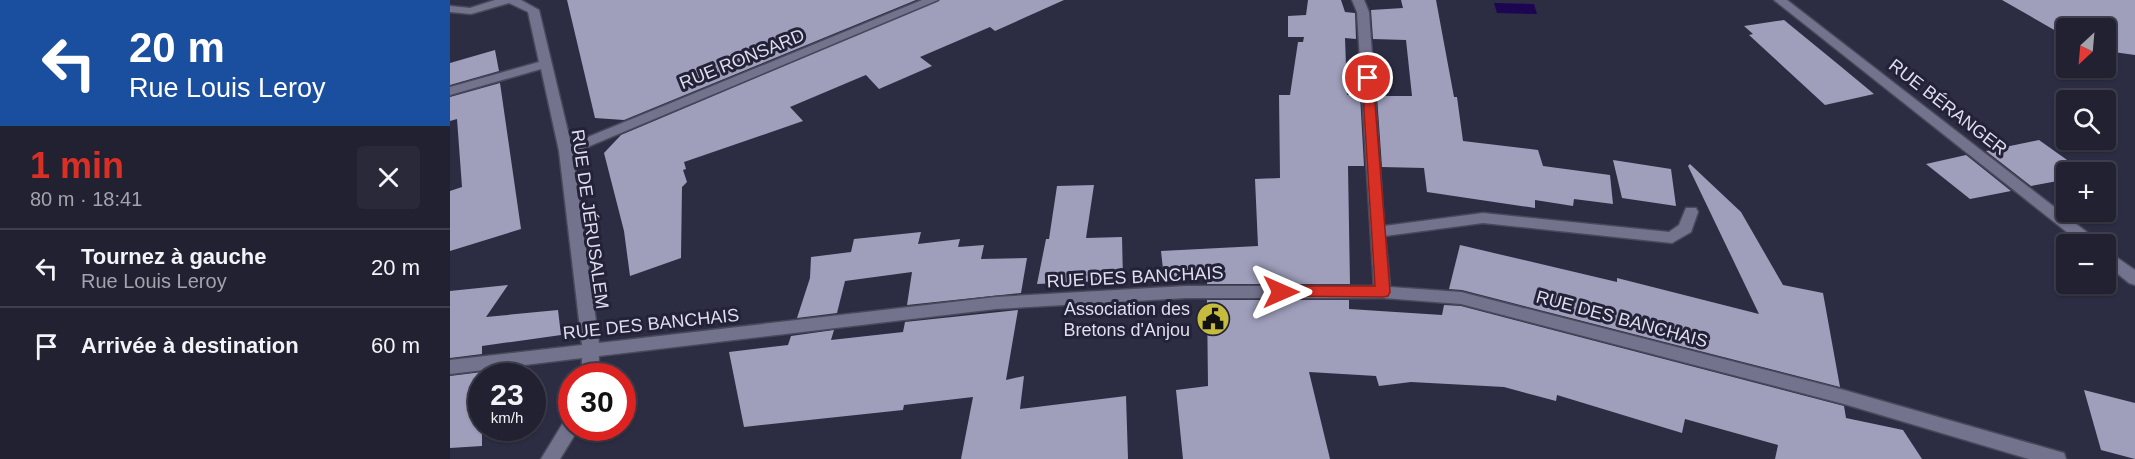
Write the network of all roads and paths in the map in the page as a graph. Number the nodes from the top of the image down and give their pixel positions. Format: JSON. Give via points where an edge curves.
{"nodes":[{"id":1,"x":507,"y":0,"type":"edge"},
{"id":2,"x":512,"y":0,"type":"edge"},
{"id":3,"x":932,"y":0,"type":"edge"},
{"id":4,"x":1358,"y":0,"type":"edge"},
{"id":5,"x":1780,"y":0,"type":"edge"},
{"id":6,"x":450,"y":9,"type":"edge"},
{"id":7,"x":544,"y":64,"type":"junction"},
{"id":8,"x":450,"y":91,"type":"edge"},
{"id":9,"x":566,"y":151,"type":"junction"},
{"id":10,"x":1691,"y":212,"type":"dead end"},
{"id":11,"x":1377,"y":232,"type":"junction"},
{"id":12,"x":2079,"y":234,"type":"edge"},
{"id":13,"x":2116,"y":264,"type":"edge"},
{"id":14,"x":2135,"y":279,"type":"edge"},
{"id":15,"x":1383,"y":292,"type":"junction"},
{"id":16,"x":591,"y":350,"type":"junction"},
{"id":17,"x":591,"y":363,"type":"edge"},
{"id":18,"x":450,"y":368,"type":"edge"},
{"id":19,"x":561,"y":441,"type":"edge"},
{"id":20,"x":550,"y":459,"type":"edge"},
{"id":21,"x":2057,"y":459,"type":"edge"}],
"edges":[{"from":1,"to":6,"type":"street","via":[[471,11]]},
{"from":2,"to":7,"type":"street","name":"RUE DE JÉRUSALEM","via":[[533,10]]},
{"from":3,"to":9,"type":"street","name":"RUE RONSARD"},
{"from":4,"to":11,"type":"street","via":[[1363,12]]},
{"from":5,"to":12,"type":"street","name":"RUE BÉRANGER"},
{"from":7,"to":8,"type":"street"},
{"from":7,"to":9,"type":"street","name":"RUE DE JÉRUSALEM"},
{"from":9,"to":16,"type":"street","name":"RUE DE JÉRUSALEM"},
{"from":10,"to":11,"type":"street","via":[[1686,228],[1672,238],[1484,218]]},
{"from":11,"to":15,"type":"street"},
{"from":13,"to":14,"type":"street"},
{"from":15,"to":16,"type":"street","name":"RUE DES BANCHAIS","via":[[1186,292],[996,303]]},
{"from":15,"to":21,"type":"street","name":"RUE DES BANCHAIS","via":[[1461,298],[1844,397]]},
{"from":16,"to":17,"type":"street","name":"RUE DE JÉRUSALEM"},
{"from":16,"to":18,"type":"street","name":"RUE DES BANCHAIS"},
{"from":19,"to":20,"type":"street"}]}
